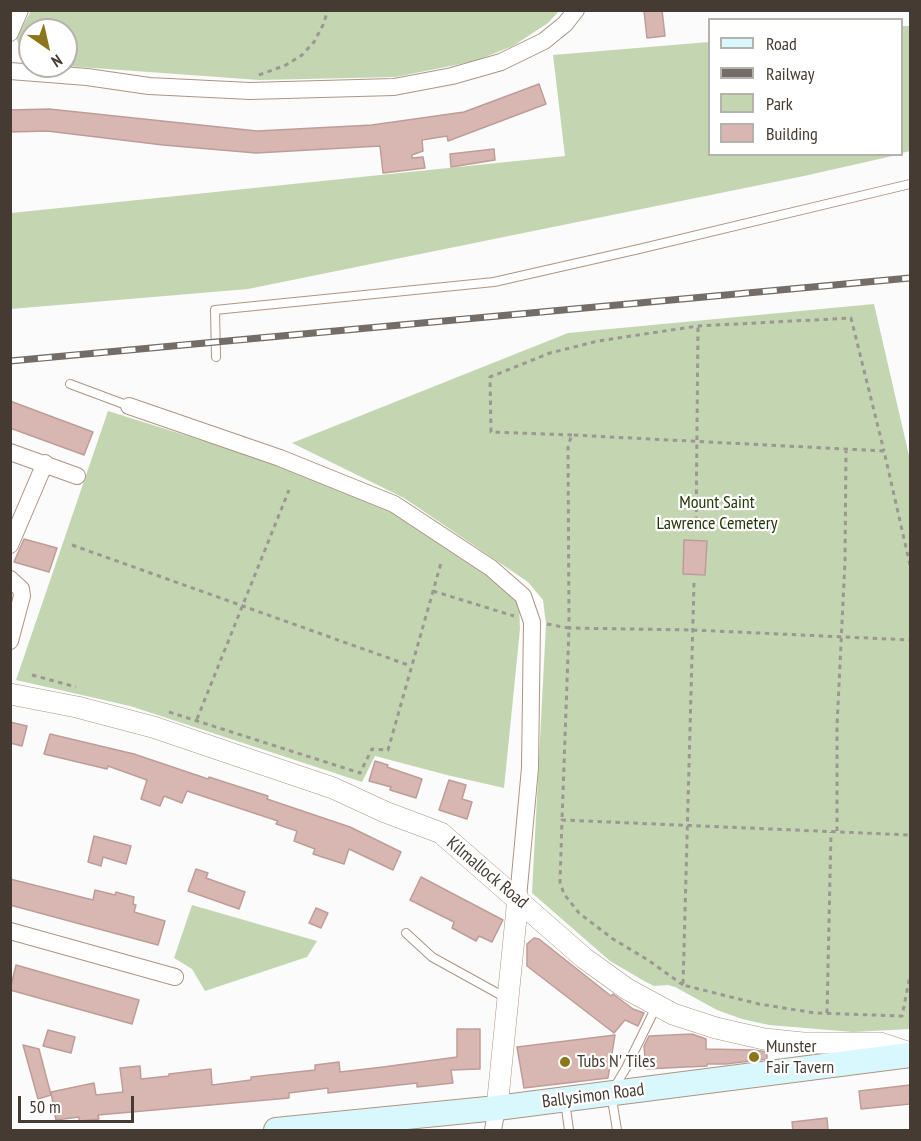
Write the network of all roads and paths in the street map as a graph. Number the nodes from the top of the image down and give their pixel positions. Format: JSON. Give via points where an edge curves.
{"nodes":[{"id":1,"x":20,"y":10,"type":"edge"},
{"id":2,"x":328,"y":10,"type":"edge"},
{"id":3,"x":576,"y":10,"type":"edge"},
{"id":4,"x":10,"y":33,"type":"edge"},
{"id":5,"x":10,"y":71,"type":"edge"},
{"id":6,"x":250,"y":91,"type":"junction"},
{"id":7,"x":910,"y":184,"type":"edge"},
{"id":8,"x":698,"y":326,"type":"junction"},
{"id":9,"x":216,"y":357,"type":"dead end"},
{"id":10,"x":70,"y":384,"type":"dead end"},
{"id":11,"x":129,"y":406,"type":"joint"},
{"id":12,"x":572,"y":435,"type":"junction"},
{"id":13,"x":697,"y":441,"type":"junction"},
{"id":14,"x":846,"y":451,"type":"junction"},
{"id":15,"x":884,"y":451,"type":"junction"},
{"id":16,"x":10,"y":452,"type":"edge"},
{"id":17,"x":45,"y":463,"type":"junction"},
{"id":18,"x":77,"y":476,"type":"dead end"},
{"id":19,"x":289,"y":490,"type":"dead end"},
{"id":20,"x":696,"y":530,"type":"dead end"},
{"id":21,"x":10,"y":545,"type":"edge"},
{"id":22,"x":72,"y":545,"type":"dead end"},
{"id":23,"x":441,"y":563,"type":"dead end"},
{"id":24,"x":910,"y":565,"type":"edge"},
{"id":25,"x":10,"y":579,"type":"edge"},
{"id":26,"x":694,"y":583,"type":"dead end"},
{"id":27,"x":433,"y":591,"type":"junction"},
{"id":28,"x":243,"y":606,"type":"junction"},
{"id":29,"x":532,"y":622,"type":"junction"},
{"id":30,"x":569,"y":628,"type":"junction"},
{"id":31,"x":693,"y":630,"type":"junction"},
{"id":32,"x":841,"y":637,"type":"junction"},
{"id":33,"x":910,"y":640,"type":"edge"},
{"id":34,"x":10,"y":641,"type":"edge"},
{"id":35,"x":411,"y":666,"type":"junction"},
{"id":36,"x":32,"y":675,"type":"dead end"},
{"id":37,"x":76,"y":687,"type":"dead end"},
{"id":38,"x":10,"y":694,"type":"edge"},
{"id":39,"x":164,"y":710,"type":"dead end"},
{"id":40,"x":197,"y":719,"type":"junction"},
{"id":41,"x":562,"y":820,"type":"junction"},
{"id":42,"x":688,"y":824,"type":"junction"},
{"id":43,"x":831,"y":831,"type":"junction"},
{"id":44,"x":837,"y":831,"type":"junction"},
{"id":45,"x":910,"y":836,"type":"edge"},
{"id":46,"x":518,"y":898,"type":"junction"},
{"id":47,"x":10,"y":931,"type":"edge"},
{"id":48,"x":406,"y":933,"type":"dead end"},
{"id":49,"x":910,"y":976,"type":"edge"},
{"id":50,"x":175,"y":977,"type":"dead end"},
{"id":51,"x":684,"y":984,"type":"junction"},
{"id":52,"x":508,"y":999,"type":"junction"},
{"id":53,"x":657,"y":1005,"type":"junction"},
{"id":54,"x":826,"y":1013,"type":"junction"},
{"id":55,"x":910,"y":1054,"type":"edge"},
{"id":56,"x":611,"y":1093,"type":"junction"},
{"id":57,"x":565,"y":1099,"type":"junction"},
{"id":58,"x":495,"y":1119,"type":"edge"},
{"id":59,"x":285,"y":1130,"type":"edge"},
{"id":60,"x":569,"y":1131,"type":"edge"},
{"id":61,"x":617,"y":1131,"type":"edge"}],
"edges":[{"from":1,"to":4,"type":"street"},
{"from":2,"to":6,"type":"path","via":[[314,42],[302,55],[255,77]]},
{"from":3,"to":6,"type":"street","via":[[558,30],[524,52],[452,76],[358,90]]},
{"from":5,"to":6,"type":"street","via":[[150,86]]},
{"from":7,"to":9,"type":"lane","via":[[494,282],[215,310]]},
{"from":8,"to":12,"type":"path","via":[[598,341],[549,353],[490,377],[491,432]]},
{"from":8,"to":13,"type":"path"},
{"from":8,"to":15,"type":"path","via":[[851,318]]},
{"from":10,"to":11,"type":"lane"},
{"from":11,"to":29,"type":"street","via":[[280,458],[394,504],[512,584],[523,596]]},
{"from":12,"to":13,"type":"path"},
{"from":12,"to":30,"type":"path","via":[[568,445],[567,506]]},
{"from":13,"to":14,"type":"path"},
{"from":13,"to":20,"type":"path"},
{"from":14,"to":15,"type":"path"},
{"from":14,"to":32,"type":"path"},
{"from":15,"to":24,"type":"path"},
{"from":16,"to":17,"type":"street"},
{"from":17,"to":18,"type":"street"},
{"from":17,"to":21,"type":"street"},
{"from":19,"to":28,"type":"path"},
{"from":22,"to":28,"type":"path"},
{"from":23,"to":27,"type":"path"},
{"from":25,"to":34,"type":"street","via":[[21,589],[22,596]]},
{"from":26,"to":31,"type":"path"},
{"from":27,"to":29,"type":"path"},
{"from":27,"to":35,"type":"path"},
{"from":28,"to":35,"type":"path"},
{"from":28,"to":40,"type":"path"},
{"from":29,"to":30,"type":"path"},
{"from":29,"to":46,"type":"street","via":[[530,768]]},
{"from":30,"to":31,"type":"path"},
{"from":30,"to":41,"type":"path"},
{"from":31,"to":32,"type":"path"},
{"from":31,"to":42,"type":"path"},
{"from":32,"to":33,"type":"path"},
{"from":32,"to":44,"type":"path"},
{"from":35,"to":40,"type":"path","via":[[388,750],[372,749],[360,772]]},
{"from":36,"to":37,"type":"path"},
{"from":38,"to":46,"type":"street","name":"Kilmallock Road","via":[[153,727],[333,788],[441,833]]},
{"from":39,"to":40,"type":"path"},
{"from":41,"to":42,"type":"path"},
{"from":41,"to":51,"type":"path","via":[[560,882],[564,894],[579,913],[613,939]]},
{"from":42,"to":43,"type":"path"},
{"from":42,"to":51,"type":"path"},
{"from":43,"to":44,"type":"path"},
{"from":43,"to":54,"type":"path"},
{"from":44,"to":45,"type":"path"},
{"from":46,"to":52,"type":"street"},
{"from":46,"to":53,"type":"street","name":"Kilmallock Road","via":[[584,958]]},
{"from":47,"to":50,"type":"street"},
{"from":48,"to":52,"type":"lane","via":[[432,957]]},
{"from":49,"to":54,"type":"path","via":[[902,1016]]},
{"from":51,"to":54,"type":"path","via":[[759,1004]]},
{"from":52,"to":58,"type":"street"},
{"from":53,"to":55,"type":"street","name":"Kilmallock Road","via":[[716,1028],[764,1039],[880,1043]]},
{"from":53,"to":56,"type":"lane"},
{"from":55,"to":56,"type":"main road","name":"Ballysimon Road"},
{"from":56,"to":57,"type":"main road","name":"Ballysimon Road"},
{"from":56,"to":61,"type":"lane"},
{"from":57,"to":58,"type":"main road","name":"Ballysimon Road"},
{"from":57,"to":60,"type":"lane"},
{"from":58,"to":59,"type":"main road","name":"Ballysimon Road"}]}
